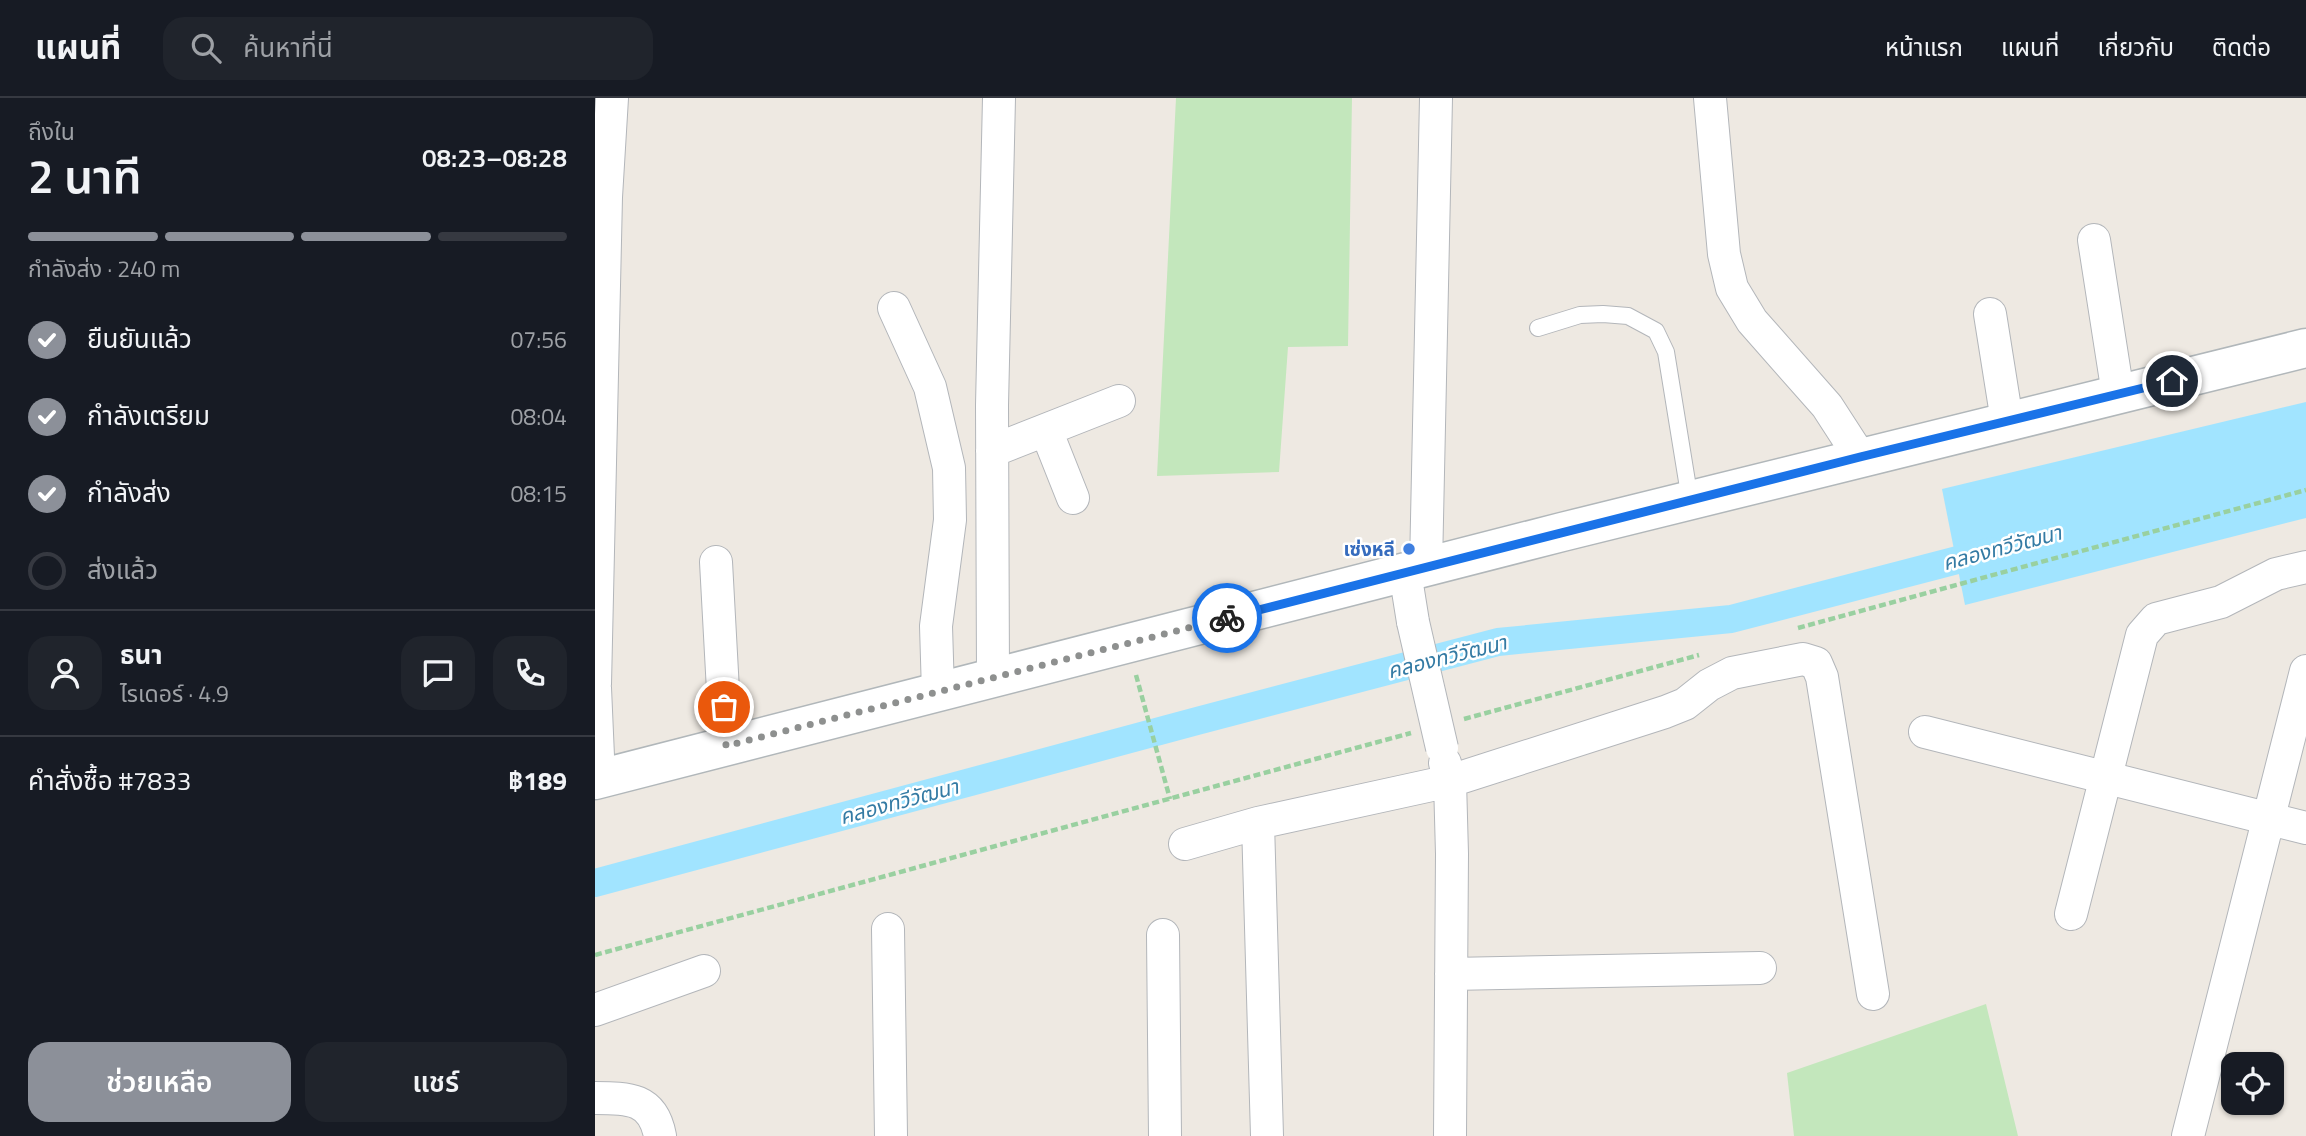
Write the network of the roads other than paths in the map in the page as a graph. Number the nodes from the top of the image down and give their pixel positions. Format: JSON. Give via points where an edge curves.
{"nodes":[{"id":1,"x":612,"y":98,"type":"edge"},
{"id":2,"x":999,"y":98,"type":"edge"},
{"id":3,"x":1436,"y":98,"type":"edge"},
{"id":4,"x":1710,"y":98,"type":"edge"},
{"id":5,"x":2094,"y":240,"type":"dead end"},
{"id":6,"x":894,"y":308,"type":"dead end"},
{"id":7,"x":1990,"y":314,"type":"dead end"},
{"id":8,"x":1538,"y":328,"type":"dead end"},
{"id":9,"x":2306,"y":348,"type":"edge"},
{"id":10,"x":2118,"y":394,"type":"junction"},
{"id":11,"x":1119,"y":401,"type":"dead end"},
{"id":12,"x":2007,"y":421,"type":"junction"},
{"id":13,"x":1046,"y":430,"type":"junction"},
{"id":14,"x":992,"y":451,"type":"junction"},
{"id":15,"x":1860,"y":457,"type":"junction"},
{"id":16,"x":1073,"y":498,"type":"dead end"},
{"id":17,"x":1690,"y":500,"type":"junction"},
{"id":18,"x":716,"y":562,"type":"dead end"},
{"id":19,"x":2306,"y":567,"type":"edge"},
{"id":20,"x":1415,"y":569,"type":"junction"},
{"id":21,"x":2306,"y":671,"type":"edge"},
{"id":22,"x":993,"y":677,"type":"junction"},
{"id":23,"x":595,"y":686,"type":"edge"},
{"id":24,"x":938,"y":692,"type":"junction"},
{"id":25,"x":1925,"y":732,"type":"dead end"},
{"id":26,"x":726,"y":746,"type":"junction"},
{"id":27,"x":2104,"y":776,"type":"junction"},
{"id":28,"x":597,"y":779,"type":"edge"},
{"id":29,"x":1450,"y":781,"type":"junction"},
{"id":30,"x":2270,"y":819,"type":"junction"},
{"id":31,"x":1258,"y":822,"type":"junction"},
{"id":32,"x":2306,"y":828,"type":"edge"},
{"id":33,"x":1185,"y":844,"type":"dead end"},
{"id":34,"x":2071,"y":914,"type":"dead end"},
{"id":35,"x":888,"y":929,"type":"dead end"},
{"id":36,"x":1163,"y":935,"type":"dead end"},
{"id":37,"x":1760,"y":968,"type":"dead end"},
{"id":38,"x":704,"y":971,"type":"dead end"},
{"id":39,"x":1451,"y":974,"type":"junction"},
{"id":40,"x":1873,"y":994,"type":"dead end"},
{"id":41,"x":595,"y":1010,"type":"edge"},
{"id":42,"x":595,"y":1098,"type":"edge"},
{"id":43,"x":660,"y":1136,"type":"edge"},
{"id":44,"x":891,"y":1136,"type":"edge"},
{"id":45,"x":1165,"y":1136,"type":"edge"},
{"id":46,"x":1267,"y":1136,"type":"edge"},
{"id":47,"x":1450,"y":1136,"type":"edge"},
{"id":48,"x":2189,"y":1136,"type":"edge"}],
"edges":[{"from":1,"to":23,"type":"street"},
{"from":2,"to":14,"type":"street"},
{"from":3,"to":20,"type":"street"},
{"from":4,"to":15,"type":"street","via":[[1724,254],[1732,288],[1752,321],[1827,406]]},
{"from":5,"to":10,"type":"street"},
{"from":6,"to":24,"type":"street","via":[[930,387],[949,468],[950,520],[936,626]]},
{"from":7,"to":12,"type":"street"},
{"from":8,"to":17,"type":"lane","via":[[1603,313],[1628,316],[1656,331],[1666,352]]},
{"from":9,"to":10,"type":"main road"},
{"from":10,"to":12,"type":"main road"},
{"from":11,"to":13,"type":"street"},
{"from":12,"to":15,"type":"main road"},
{"from":13,"to":14,"type":"street"},
{"from":13,"to":16,"type":"street"},
{"from":14,"to":22,"type":"street"},
{"from":15,"to":17,"type":"main road"},
{"from":17,"to":20,"type":"main road"},
{"from":18,"to":26,"type":"street"},
{"from":19,"to":27,"type":"street","via":[[2276,574],[2221,602],[2156,619],[2142,635]]},
{"from":20,"to":22,"type":"main road"},
{"from":20,"to":29,"type":"street","bridge":true,"via":[[1413,622]]},
{"from":21,"to":30,"type":"street"},
{"from":22,"to":24,"type":"main road"},
{"from":23,"to":28,"type":"street"},
{"from":24,"to":26,"type":"main road"},
{"from":25,"to":27,"type":"street"},
{"from":26,"to":28,"type":"main road"},
{"from":27,"to":30,"type":"street"},
{"from":27,"to":34,"type":"street"},
{"from":29,"to":31,"type":"street"},
{"from":29,"to":39,"type":"street"},
{"from":29,"to":40,"type":"street","via":[[1685,704],[1732,673],[1803,659],[1816,663],[1825,690]]},
{"from":30,"to":32,"type":"street"},
{"from":30,"to":48,"type":"street"},
{"from":31,"to":33,"type":"street"},
{"from":31,"to":46,"type":"street"},
{"from":35,"to":44,"type":"street"},
{"from":36,"to":45,"type":"street"},
{"from":37,"to":39,"type":"street"},
{"from":38,"to":41,"type":"street"},
{"from":39,"to":47,"type":"street"},
{"from":42,"to":43,"type":"street","via":[[634,1101],[656,1118]]}]}
